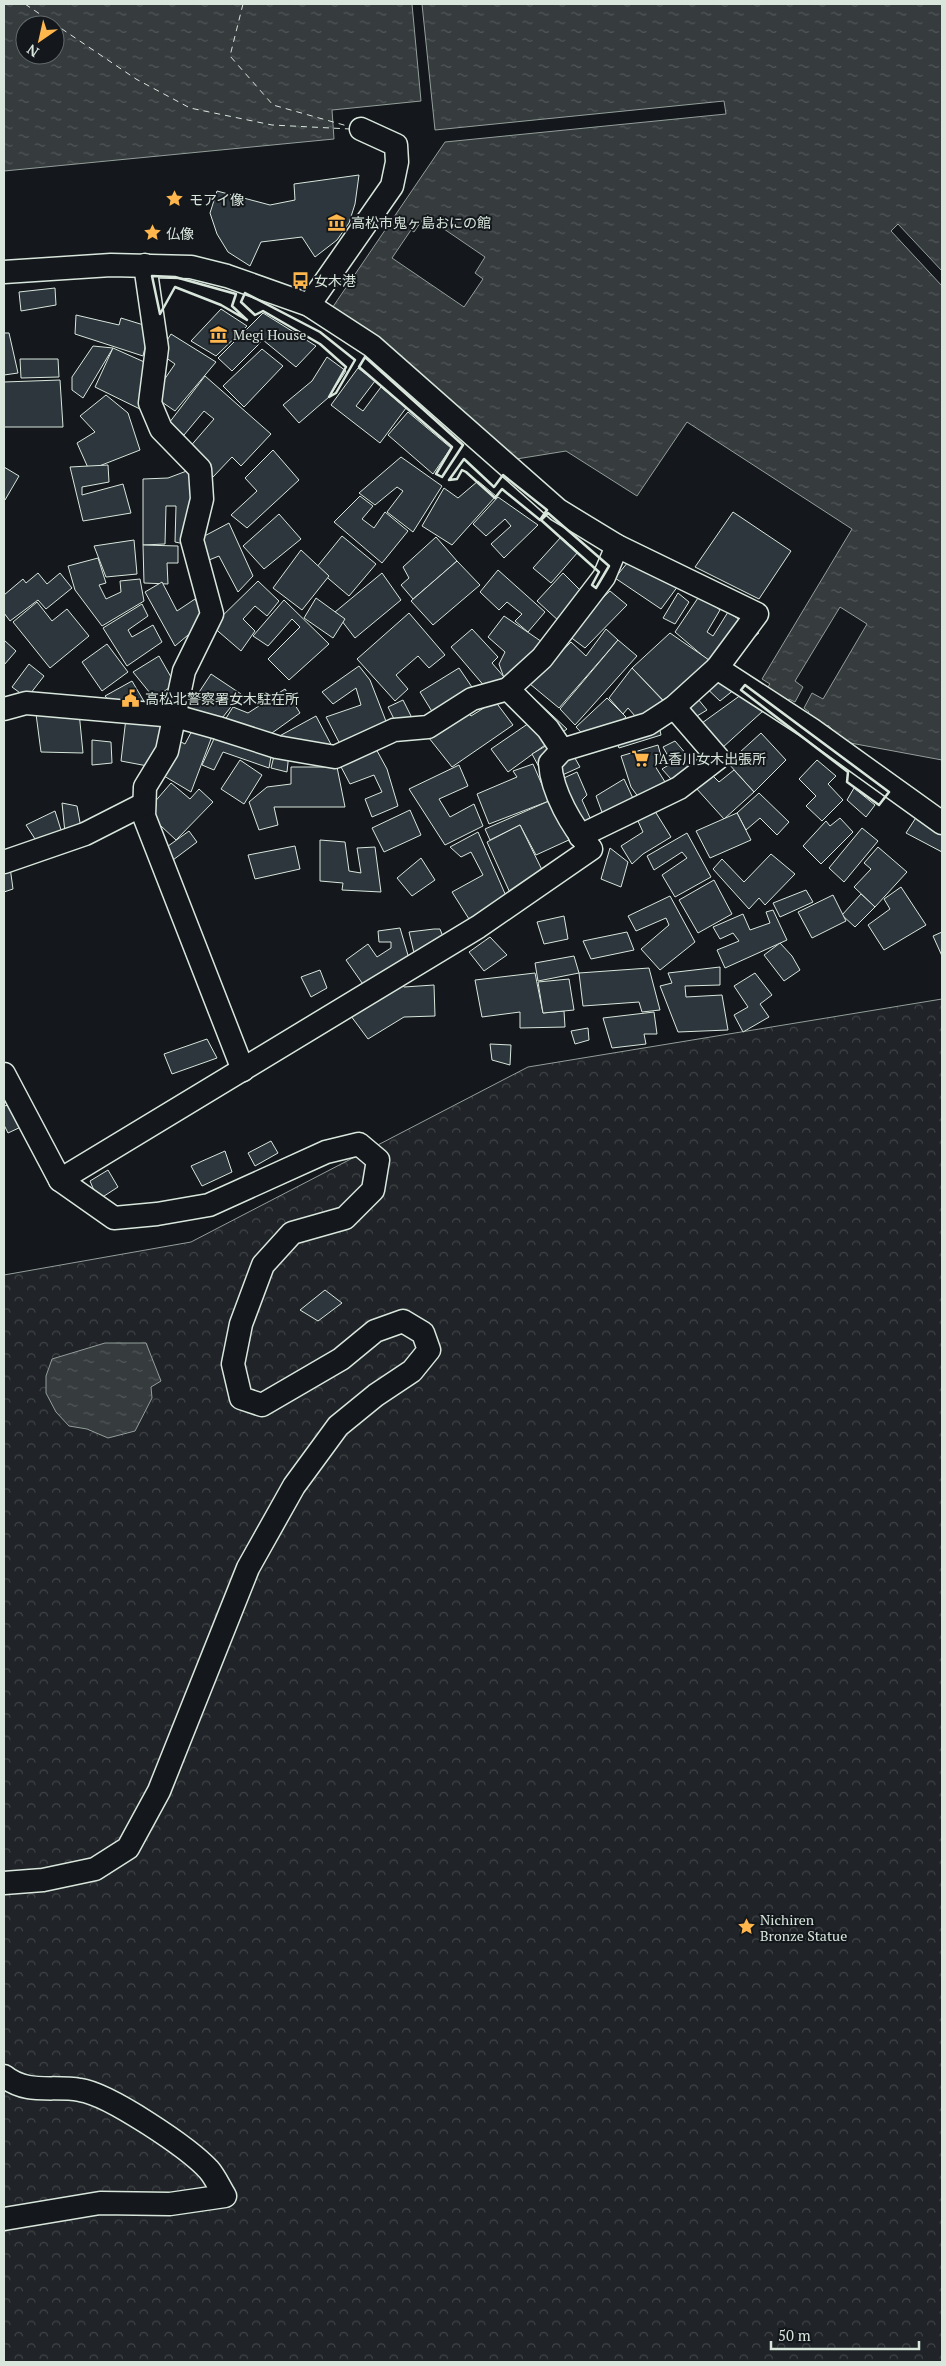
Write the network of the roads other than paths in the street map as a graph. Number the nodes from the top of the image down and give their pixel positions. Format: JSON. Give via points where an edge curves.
{"nodes":[{"id":1,"x":361,"y":130,"type":"dead end"},
{"id":2,"x":145,"y":265,"type":"junction"},
{"id":3,"x":4,"y":272,"type":"edge"},
{"id":4,"x":309,"y":304,"type":"junction"},
{"id":5,"x":617,"y":546,"type":"junction"},
{"id":6,"x":717,"y":668,"type":"junction"},
{"id":7,"x":508,"y":690,"type":"junction"},
{"id":8,"x":674,"y":707,"type":"junction"},
{"id":9,"x":4,"y":709,"type":"edge"},
{"id":10,"x":175,"y":716,"type":"junction"},
{"id":11,"x":562,"y":750,"type":"junction"},
{"id":12,"x":144,"y":804,"type":"junction"},
{"id":13,"x":942,"y":823,"type":"edge"},
{"id":14,"x":580,"y":836,"type":"junction"},
{"id":15,"x":4,"y":862,"type":"edge"},
{"id":16,"x":243,"y":1070,"type":"junction"},
{"id":17,"x":4,"y":1074,"type":"edge"},
{"id":18,"x":60,"y":1180,"type":"junction"},
{"id":19,"x":4,"y":1883,"type":"edge"},
{"id":20,"x":4,"y":2076,"type":"edge"},
{"id":21,"x":4,"y":2219,"type":"edge"}],
"edges":[{"from":1,"to":4,"type":"street","via":[[396,145],[397,162],[392,186]]},
{"from":2,"to":3,"type":"street","via":[[111,264]]},
{"from":2,"to":4,"type":"street","via":[[191,268],[236,279]]},
{"from":2,"to":10,"type":"street","via":[[157,348],[150,403],[161,428],[200,469],[202,499],[192,540],[212,614],[184,671]]},
{"from":4,"to":5,"type":"street","via":[[372,346],[558,510]]},
{"from":5,"to":6,"type":"street","via":[[757,614]]},
{"from":5,"to":7,"type":"street","via":[[596,588],[542,658]]},
{"from":6,"to":8,"type":"street"},
{"from":6,"to":13,"type":"street"},
{"from":7,"to":10,"type":"street","via":[[472,699],[428,727],[394,730],[336,757],[277,747]]},
{"from":7,"to":11,"type":"street","via":[[548,729]]},
{"from":8,"to":11,"type":"street","via":[[648,724]]},
{"from":8,"to":14,"type":"street","via":[[718,758],[679,788]]},
{"from":9,"to":10,"type":"street","via":[[26,703]]},
{"from":10,"to":12,"type":"street","via":[[167,751],[145,787]]},
{"from":11,"to":14,"type":"street","via":[[550,763],[551,775],[562,804]]},
{"from":12,"to":15,"type":"street","via":[[85,834]]},
{"from":12,"to":16,"type":"street","via":[[144,816]]},
{"from":14,"to":16,"type":"street","via":[[591,848],[517,902]]},
{"from":16,"to":18,"type":"street"},
{"from":17,"to":18,"type":"street"},
{"from":18,"to":19,"type":"street","via":[[114,1218],[157,1214],[209,1206],[326,1152],[359,1144],[378,1160],[373,1190],[345,1218],[292,1234],[263,1265],[241,1324],[233,1364],[241,1398],[262,1405],[341,1359],[375,1331],[403,1322],[423,1333],[429,1350],[412,1371],[338,1426],[294,1486],[248,1568],[159,1791],[128,1848],[95,1869],[43,1880]]},
{"from":20,"to":21,"type":"street","via":[[13,2083],[43,2090],[81,2090],[124,2109],[178,2144],[210,2171],[225,2196],[170,2204],[100,2203]]}]}
